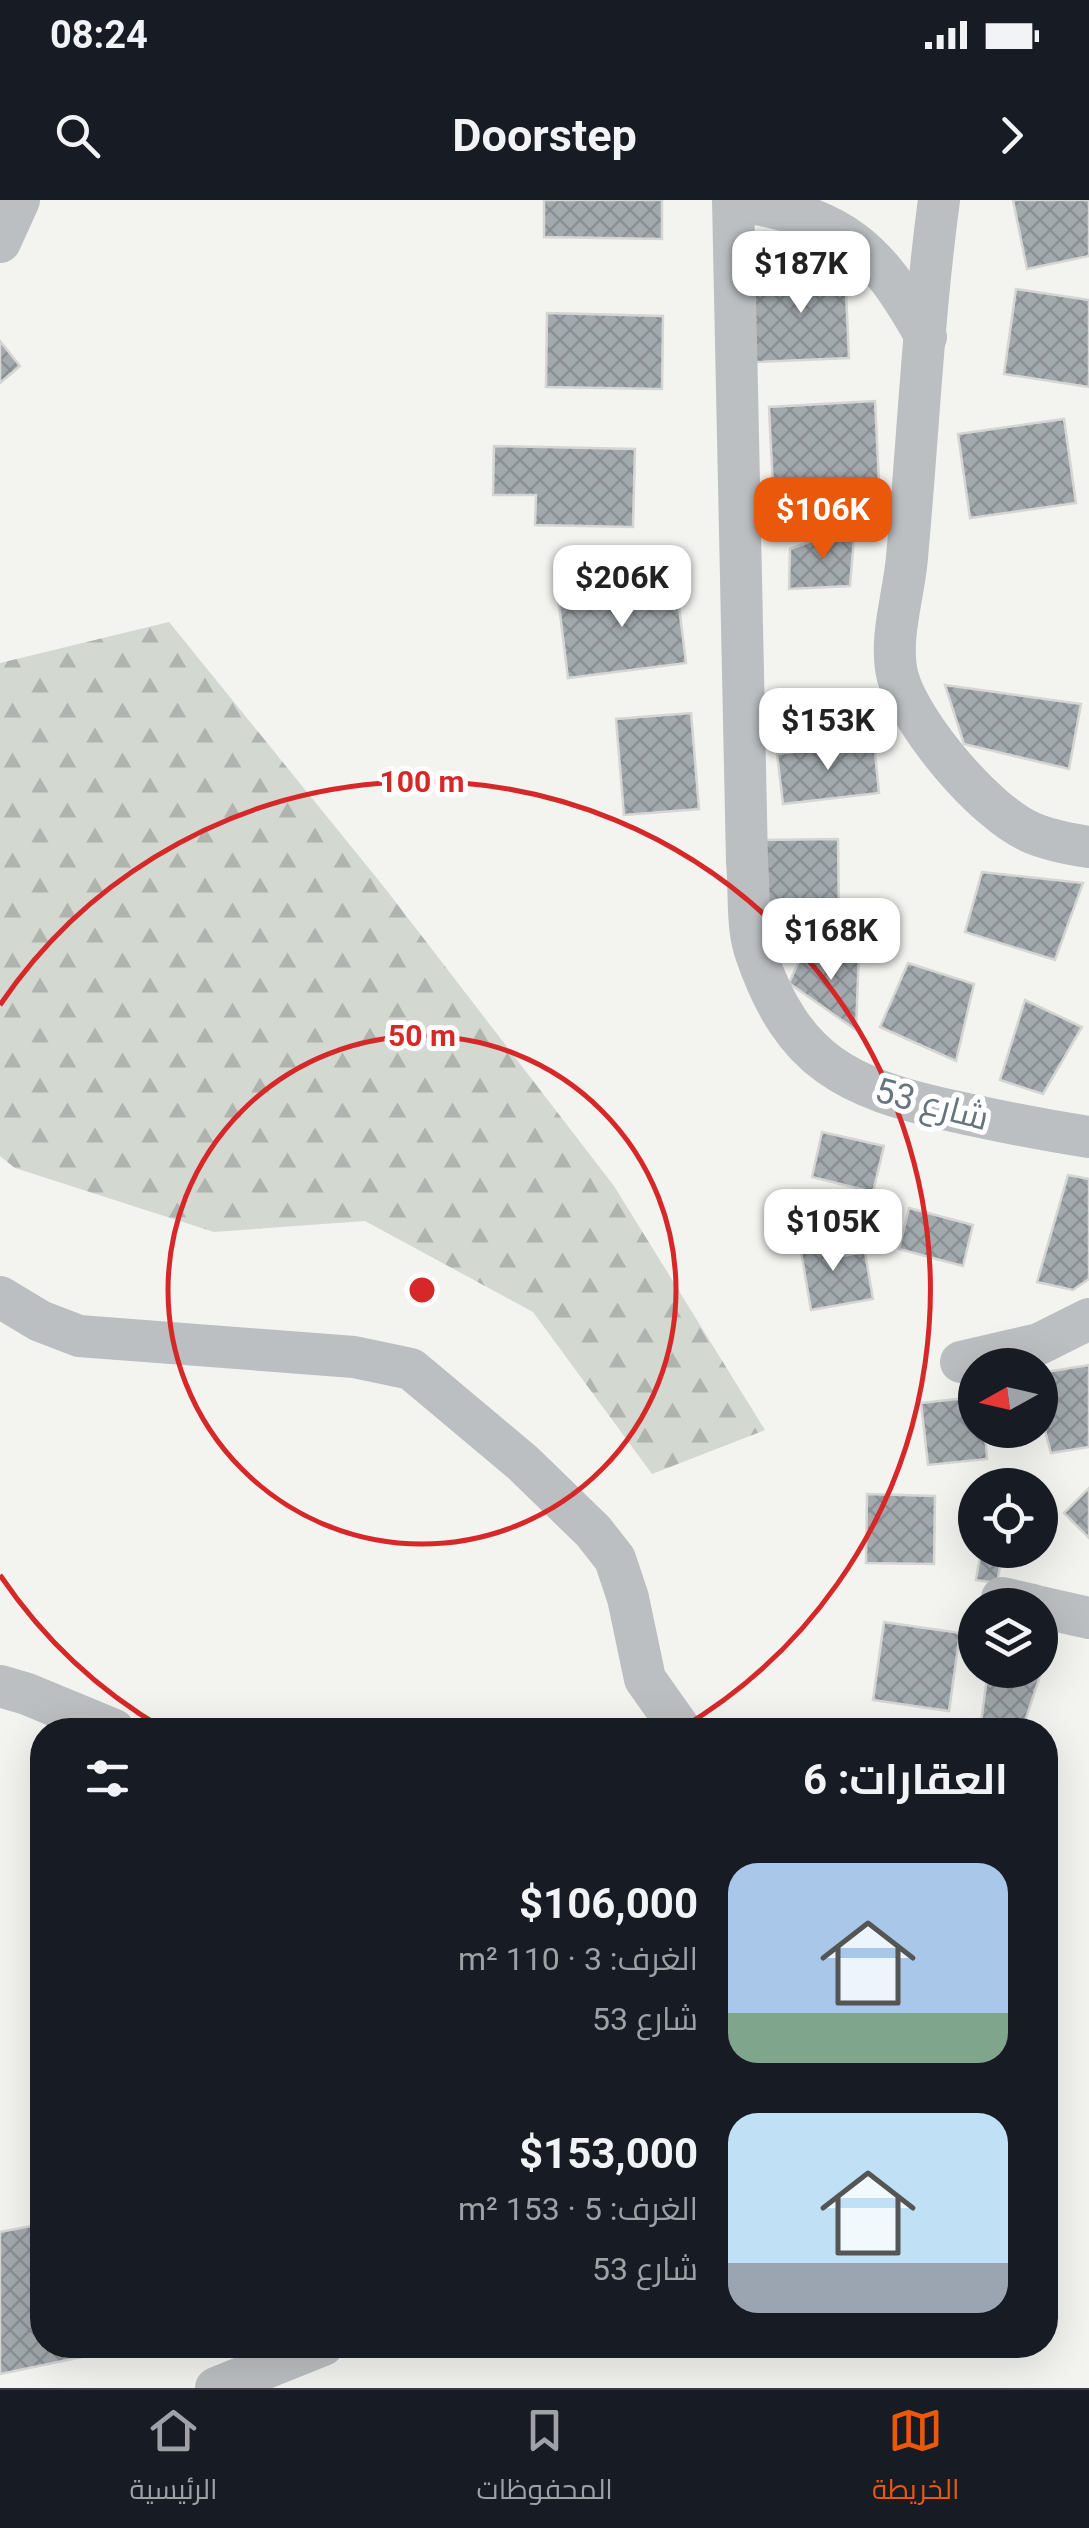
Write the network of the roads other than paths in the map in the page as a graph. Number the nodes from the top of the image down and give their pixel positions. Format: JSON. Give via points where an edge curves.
{"nodes":[{"id":1,"x":19,"y":200,"type":"edge"},
{"id":2,"x":735,"y":200,"type":"edge"},
{"id":3,"x":939,"y":200,"type":"edge"},
{"id":4,"x":0,"y":242,"type":"edge"},
{"id":5,"x":926,"y":338,"type":"junction"},
{"id":6,"x":1089,"y":847,"type":"edge"},
{"id":7,"x":1089,"y":1137,"type":"edge"},
{"id":8,"x":0,"y":1297,"type":"edge"},
{"id":9,"x":1089,"y":1319,"type":"edge"},
{"id":10,"x":1022,"y":1348,"type":"edge"},
{"id":11,"x":1058,"y":1611,"type":"edge"},
{"id":12,"x":1089,"y":1618,"type":"edge"},
{"id":13,"x":0,"y":1686,"type":"edge"},
{"id":14,"x":85,"y":1718,"type":"edge"},
{"id":15,"x":672,"y":1718,"type":"edge"},
{"id":16,"x":291,"y":2358,"type":"edge"},
{"id":17,"x":216,"y":2388,"type":"edge"}],
"edges":[{"from":1,"to":4,"type":"street"},
{"from":2,"to":5,"type":"street","via":[[778,207],[854,240],[891,278]]},
{"from":2,"to":7,"type":"street","name":"شارع 53","via":[[754,950],[784,1017],[823,1062],[849,1080],[898,1099]]},
{"from":3,"to":5,"type":"street"},
{"from":5,"to":6,"type":"street","via":[[894,644],[898,677],[940,750],[1002,814],[1028,831]]},
{"from":8,"to":15,"type":"street","via":[[79,1336],[354,1357],[412,1370],[523,1463],[615,1559],[644,1678]]},
{"from":9,"to":10,"type":"street"},
{"from":11,"to":12,"type":"street"},
{"from":13,"to":14,"type":"street"},
{"from":16,"to":17,"type":"street"}]}
